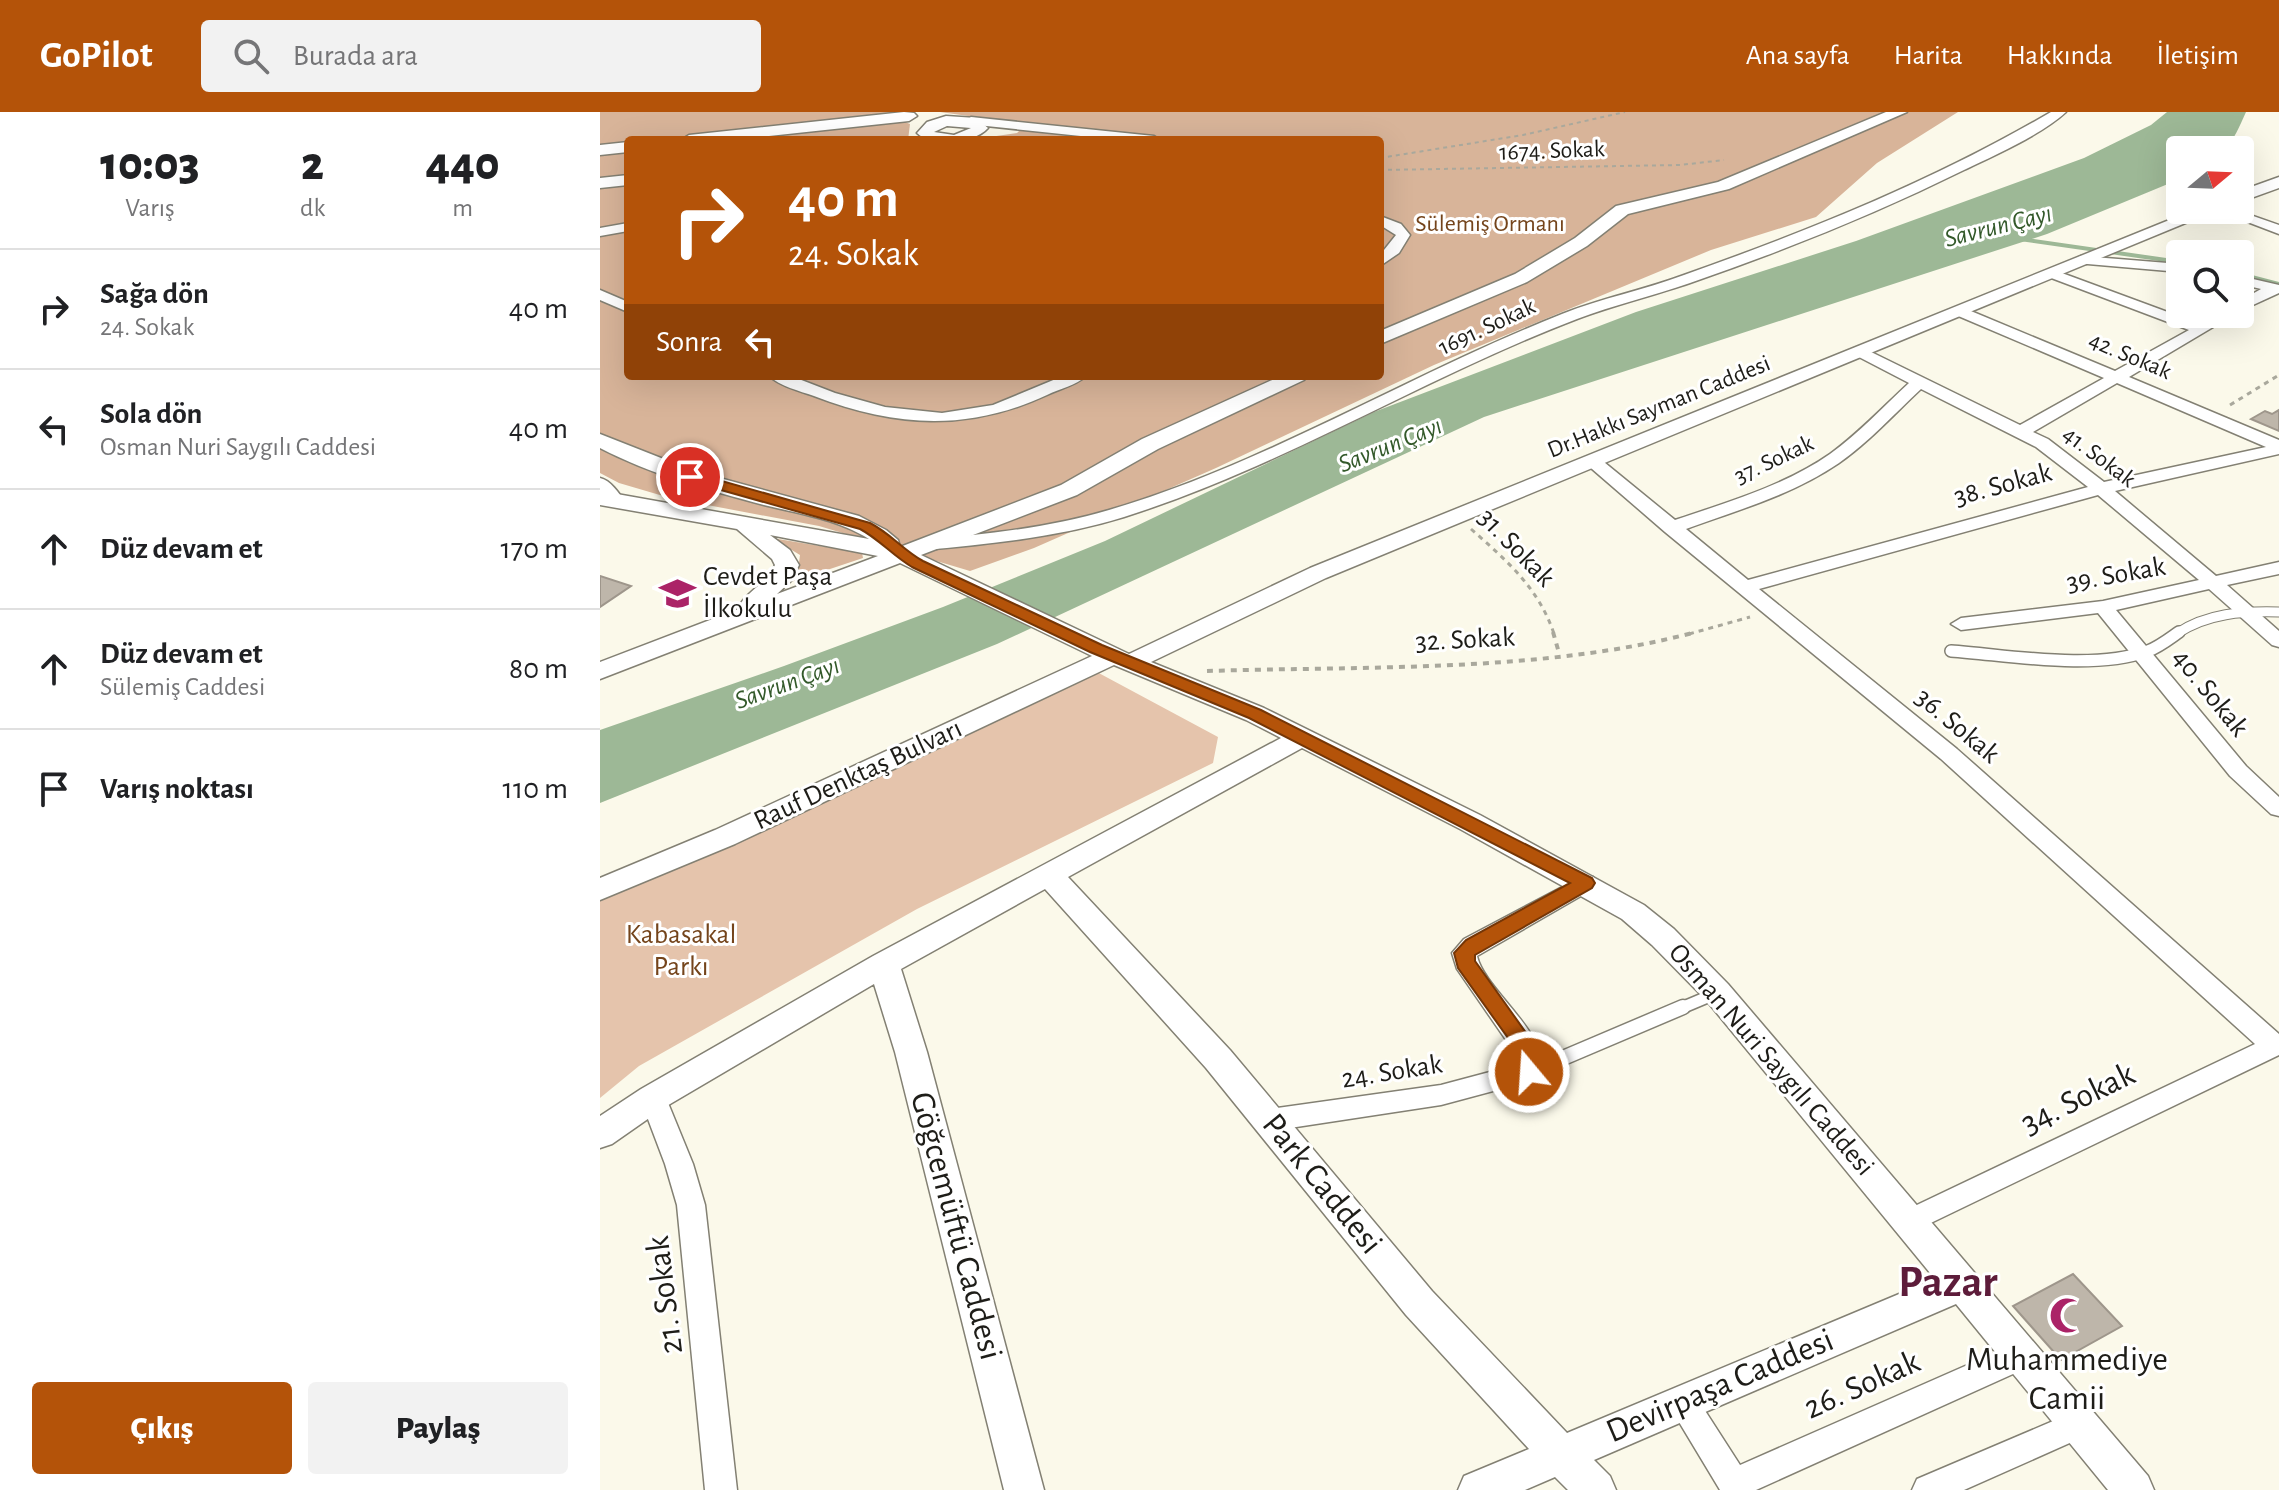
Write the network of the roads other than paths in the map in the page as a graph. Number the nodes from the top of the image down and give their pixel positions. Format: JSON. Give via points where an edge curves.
{"nodes":[{"id":1,"x":1899,"y":112,"type":"edge"},
{"id":2,"x":2060,"y":112,"type":"edge"},
{"id":3,"x":903,"y":113,"type":"edge"},
{"id":4,"x":949,"y":115,"type":"edge"},
{"id":5,"x":969,"y":127,"type":"edge"},
{"id":6,"x":923,"y":135,"type":"edge"},
{"id":7,"x":721,"y":136,"type":"edge"},
{"id":8,"x":1116,"y":136,"type":"edge"},
{"id":9,"x":624,"y":147,"type":"edge"},
{"id":10,"x":600,"y":150,"type":"edge"},
{"id":11,"x":624,"y":180,"type":"edge"},
{"id":12,"x":2279,"y":182,"type":"edge"},
{"id":13,"x":600,"y":183,"type":"edge"},
{"id":14,"x":2254,"y":192,"type":"edge"},
{"id":15,"x":2254,"y":221,"type":"edge"},
{"id":16,"x":1384,"y":222,"type":"edge"},
{"id":17,"x":2173,"y":224,"type":"edge"},
{"id":18,"x":624,"y":228,"type":"edge"},
{"id":19,"x":2279,"y":230,"type":"edge"},
{"id":20,"x":600,"y":232,"type":"edge"},
{"id":21,"x":1384,"y":259,"type":"edge"},
{"id":22,"x":2081,"y":260,"type":"junction"},
{"id":23,"x":2166,"y":267,"type":"edge"},
{"id":24,"x":2051,"y":273,"type":"junction"},
{"id":25,"x":2254,"y":283,"type":"edge"},
{"id":26,"x":2276,"y":288,"type":"edge"},
{"id":27,"x":600,"y":294,"type":"edge"},
{"id":28,"x":2254,"y":300,"type":"edge"},
{"id":29,"x":624,"y":306,"type":"edge"},
{"id":30,"x":1961,"y":312,"type":"junction"},
{"id":31,"x":2201,"y":329,"type":"joint"},
{"id":32,"x":1384,"y":336,"type":"edge"},
{"id":33,"x":1862,"y":353,"type":"junction"},
{"id":34,"x":2119,"y":376,"type":"junction"},
{"id":35,"x":787,"y":380,"type":"edge"},
{"id":36,"x":1068,"y":380,"type":"edge"},
{"id":37,"x":1288,"y":380,"type":"edge"},
{"id":38,"x":1920,"y":381,"type":"junction"},
{"id":39,"x":2022,"y":431,"type":"junction"},
{"id":40,"x":600,"y":440,"type":"edge"},
{"id":41,"x":2279,"y":448,"type":"edge"},
{"id":42,"x":1593,"y":462,"type":"junction"},
{"id":43,"x":600,"y":483,"type":"edge"},
{"id":44,"x":2103,"y":488,"type":"junction"},
{"id":45,"x":608,"y":500,"type":"edge"},
{"id":46,"x":744,"y":526,"type":"junction"},
{"id":47,"x":1671,"y":528,"type":"junction"},
{"id":48,"x":913,"y":554,"type":"junction"},
{"id":49,"x":2279,"y":568,"type":"edge"},
{"id":50,"x":2216,"y":584,"type":"junction"},
{"id":51,"x":1744,"y":587,"type":"junction"},
{"id":52,"x":2103,"y":607,"type":"junction"},
{"id":53,"x":2245,"y":610,"type":"junction"},
{"id":54,"x":2279,"y":612,"type":"edge"},
{"id":55,"x":735,"y":617,"type":"junction"},
{"id":56,"x":1961,"y":624,"type":"dead end"},
{"id":57,"x":2279,"y":641,"type":"edge"},
{"id":58,"x":1951,"y":651,"type":"dead end"},
{"id":59,"x":2141,"y":653,"type":"junction"},
{"id":60,"x":1114,"y":655,"type":"junction"},
{"id":61,"x":600,"y":671,"type":"edge"},
{"id":62,"x":1301,"y":738,"type":"junction"},
{"id":63,"x":2279,"y":809,"type":"edge"},
{"id":64,"x":1050,"y":876,"type":"junction"},
{"id":65,"x":1585,"y":883,"type":"junction"},
{"id":66,"x":600,"y":890,"type":"edge"},
{"id":67,"x":884,"y":964,"type":"junction"},
{"id":68,"x":1717,"y":992,"type":"junction"},
{"id":69,"x":2276,"y":1045,"type":"edge"},
{"id":70,"x":1529,"y":1072,"type":"junction"},
{"id":71,"x":653,"y":1098,"type":"junction"},
{"id":72,"x":1270,"y":1120,"type":"junction"},
{"id":73,"x":600,"y":1134,"type":"edge"},
{"id":74,"x":1910,"y":1221,"type":"junction"},
{"id":75,"x":1963,"y":1284,"type":"junction"},
{"id":76,"x":2022,"y":1355,"type":"junction"},
{"id":77,"x":1682,"y":1402,"type":"junction"},
{"id":78,"x":2079,"y":1424,"type":"junction"},
{"id":79,"x":1562,"y":1453,"type":"junction"},
{"id":80,"x":1736,"y":1487,"type":"edge"},
{"id":81,"x":721,"y":1490,"type":"edge"},
{"id":82,"x":1024,"y":1490,"type":"edge"},
{"id":83,"x":1478,"y":1490,"type":"edge"},
{"id":84,"x":1596,"y":1490,"type":"edge"},
{"id":85,"x":1928,"y":1490,"type":"edge"},
{"id":86,"x":2134,"y":1490,"type":"edge"}],
"edges":[{"from":1,"to":32,"type":"street","via":[[1723,186],[1622,210],[1540,268]]},
{"from":2,"to":48,"type":"street","name":"1691. Sokak","via":[[2001,148],[1923,185],[1687,279],[1559,321],[1164,497],[1090,521]]},
{"from":3,"to":4,"type":"street"},
{"from":3,"to":6,"type":"street","via":[[921,123]]},
{"from":3,"to":7,"type":"street"},
{"from":4,"to":5,"type":"street"},
{"from":5,"to":6,"type":"street","via":[[938,123]]},
{"from":5,"to":8,"type":"street"},
{"from":9,"to":10,"type":"street"},
{"from":11,"to":13,"type":"street"},
{"from":12,"to":14,"type":"street"},
{"from":15,"to":19,"type":"street"},
{"from":16,"to":21,"type":"street","via":[[1403,235]]},
{"from":17,"to":22,"type":"street","name":"Dr.Hakkı Sayman Caddesi"},
{"from":18,"to":20,"type":"street"},
{"from":22,"to":23,"type":"street"},
{"from":22,"to":24,"type":"street","name":"Dr.Hakkı Sayman Caddesi"},
{"from":24,"to":30,"type":"street","name":"Dr.Hakkı Sayman Caddesi"},
{"from":24,"to":31,"type":"street"},
{"from":25,"to":26,"type":"street"},
{"from":26,"to":28,"type":"street"},
{"from":27,"to":29,"type":"street"},
{"from":30,"to":33,"type":"street","name":"Dr.Hakkı Sayman Caddesi"},
{"from":30,"to":34,"type":"street","name":"42. Sokak"},
{"from":31,"to":34,"type":"street"},
{"from":33,"to":38,"type":"street","name":"41. Sokak"},
{"from":33,"to":42,"type":"street","name":"Dr.Hakkı Sayman Caddesi"},
{"from":34,"to":39,"type":"street"},
{"from":34,"to":41,"type":"street","name":"42. Sokak"},
{"from":35,"to":36,"type":"street","via":[[850,404],[949,417],[998,409]]},
{"from":37,"to":48,"type":"street","via":[[1150,444],[1077,486]]},
{"from":38,"to":39,"type":"street","name":"41. Sokak"},
{"from":38,"to":47,"type":"street","name":"37. Sokak","via":[[1821,468]]},
{"from":39,"to":44,"type":"street","name":"41. Sokak"},
{"from":40,"to":48,"type":"street","via":[[672,471],[847,518]]},
{"from":41,"to":44,"type":"street","name":"38. Sokak"},
{"from":42,"to":47,"type":"street","name":"36. Sokak"},
{"from":42,"to":60,"type":"street","name":"Dr.Hakkı Sayman Caddesi"},
{"from":43,"to":45,"type":"street"},
{"from":44,"to":50,"type":"street","name":"41. Sokak"},
{"from":44,"to":51,"type":"street","name":"38. Sokak"},
{"from":45,"to":46,"type":"street"},
{"from":46,"to":48,"type":"street"},
{"from":46,"to":55,"type":"street","via":[[782,555],[787,565],[783,576]]},
{"from":47,"to":51,"type":"street","name":"36. Sokak"},
{"from":48,"to":55,"type":"street"},
{"from":48,"to":60,"type":"street","name":"Osman Nuri Saygılı Caddesi"},
{"from":49,"to":50,"type":"street","name":"39. Sokak"},
{"from":50,"to":52,"type":"street","name":"39. Sokak"},
{"from":50,"to":53,"type":"street","name":"41. Sokak"},
{"from":51,"to":69,"type":"street","name":"36. Sokak","via":[[1949,754]]},
{"from":52,"to":56,"type":"street","name":"39. Sokak"},
{"from":52,"to":59,"type":"street","name":"40. Sokak"},
{"from":53,"to":54,"type":"lane"},
{"from":53,"to":57,"type":"street","name":"41. Sokak"},
{"from":53,"to":59,"type":"lane","via":[[2189,626]]},
{"from":55,"to":61,"type":"street"},
{"from":58,"to":59,"type":"lane","via":[[2085,659]]},
{"from":59,"to":63,"type":"street","name":"40. Sokak","via":[[2238,771]]},
{"from":60,"to":62,"type":"street","name":"Osman Nuri Saygılı Caddesi"},
{"from":60,"to":66,"type":"street","name":"Rauf Denktaş Bulvarı"},
{"from":62,"to":64,"type":"street"},
{"from":62,"to":65,"type":"street","name":"Osman Nuri Saygılı Caddesi"},
{"from":64,"to":67,"type":"street"},
{"from":64,"to":72,"type":"street","name":"Park Caddesi"},
{"from":65,"to":68,"type":"street","name":"Osman Nuri Saygılı Caddesi","via":[[1633,912]]},
{"from":65,"to":70,"type":"street","via":[[1464,953],[1528,1051]]},
{"from":67,"to":71,"type":"street"},
{"from":67,"to":82,"type":"street","name":"Göğcemüftü Caddesi"},
{"from":68,"to":70,"type":"lane"},
{"from":68,"to":74,"type":"street","name":"Osman Nuri Saygılı Caddesi"},
{"from":69,"to":74,"type":"street","name":"34. Sokak"},
{"from":70,"to":72,"type":"street","name":"24. Sokak","via":[[1441,1095]]},
{"from":71,"to":73,"type":"street"},
{"from":71,"to":81,"type":"street","name":"21. Sokak","via":[[691,1205]]},
{"from":72,"to":79,"type":"street","name":"Park Caddesi","via":[[1419,1303]]},
{"from":74,"to":75,"type":"street","name":"Osman Nuri Saygılı Caddesi"},
{"from":75,"to":76,"type":"street","name":"Osman Nuri Saygılı Caddesi"},
{"from":75,"to":77,"type":"street","name":"Devirpaşa Caddesi"},
{"from":76,"to":78,"type":"street","name":"Osman Nuri Saygılı Caddesi"},
{"from":76,"to":80,"type":"street","name":"26. Sokak"},
{"from":77,"to":79,"type":"street","name":"Devirpaşa Caddesi"},
{"from":77,"to":80,"type":"street"},
{"from":78,"to":85,"type":"street"},
{"from":78,"to":86,"type":"street","name":"Osman Nuri Saygılı Caddesi"},
{"from":79,"to":83,"type":"street","name":"Devirpaşa Caddesi"},
{"from":79,"to":84,"type":"street","name":"Park Caddesi"}]}
